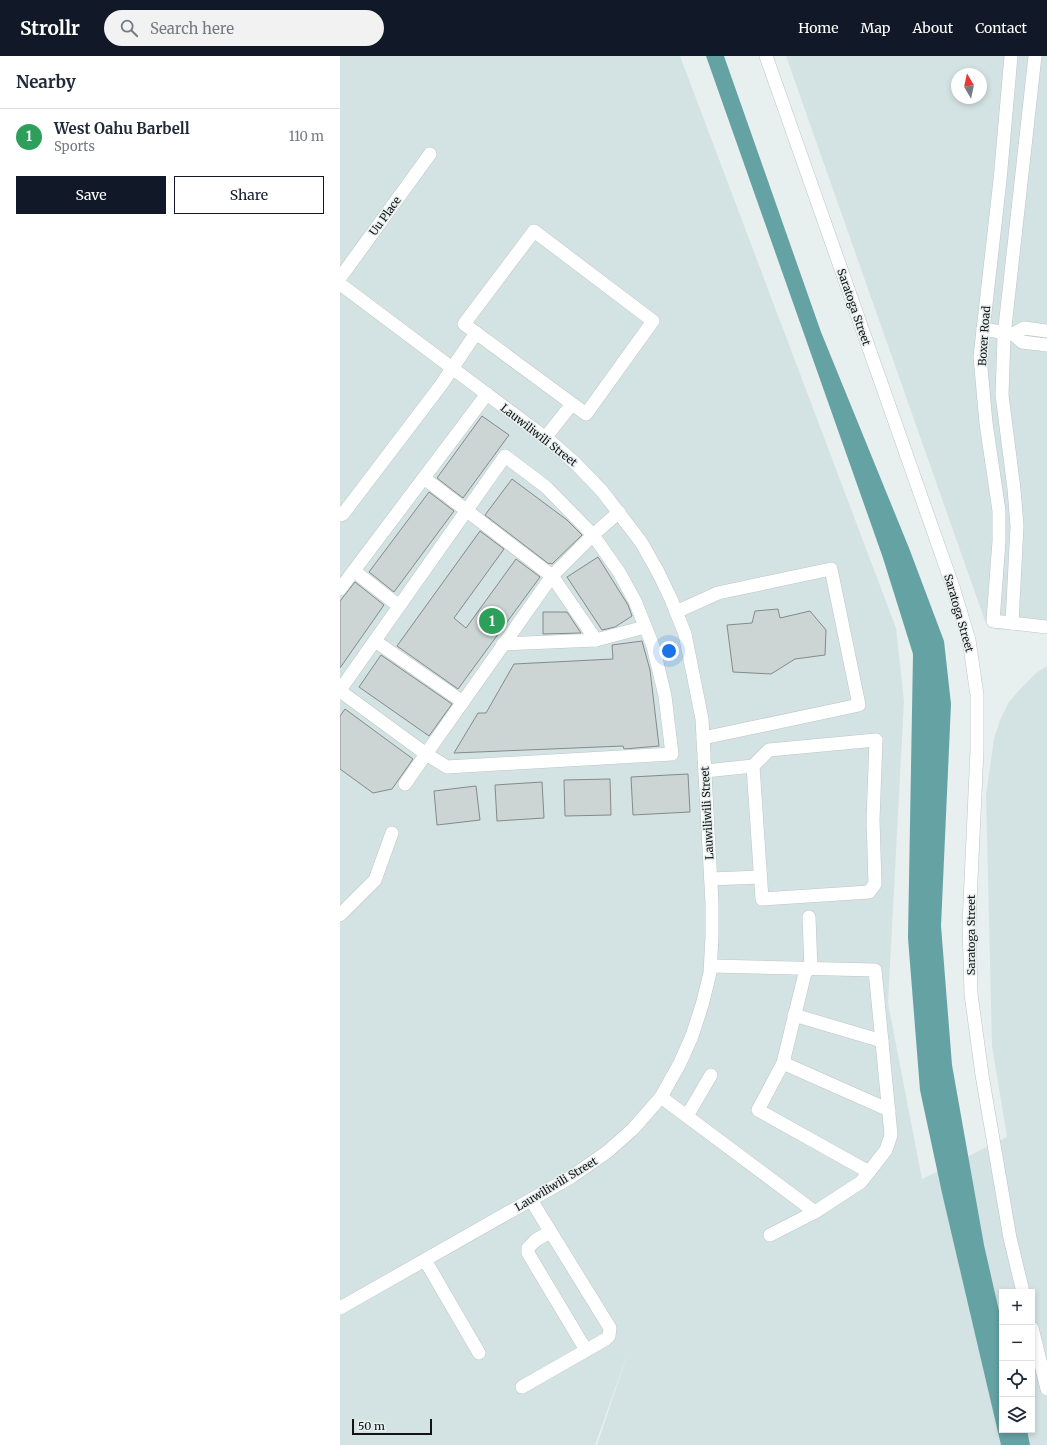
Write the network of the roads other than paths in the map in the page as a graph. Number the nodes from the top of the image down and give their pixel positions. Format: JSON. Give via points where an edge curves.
{"nodes":[{"id":1,"x":766,"y":56,"type":"edge"},
{"id":2,"x":1011,"y":56,"type":"edge"},
{"id":3,"x":1035,"y":56,"type":"edge"},
{"id":4,"x":430,"y":154,"type":"dead end"},
{"id":5,"x":340,"y":278,"type":"edge"},
{"id":6,"x":340,"y":284,"type":"edge"},
{"id":7,"x":983,"y":330,"type":"junction"},
{"id":8,"x":1047,"y":331,"type":"edge"},
{"id":9,"x":476,"y":333,"type":"junction"},
{"id":10,"x":1009,"y":333,"type":"junction"},
{"id":11,"x":1047,"y":345,"type":"edge"},
{"id":12,"x":452,"y":368,"type":"junction"},
{"id":13,"x":487,"y":394,"type":"junction"},
{"id":14,"x":572,"y":404,"type":"junction"},
{"id":15,"x":545,"y":438,"type":"junction"},
{"id":16,"x":424,"y":478,"type":"junction"},
{"id":17,"x":466,"y":511,"type":"junction"},
{"id":18,"x":620,"y":512,"type":"junction"},
{"id":19,"x":340,"y":515,"type":"edge"},
{"id":20,"x":593,"y":536,"type":"junction"},
{"id":21,"x":354,"y":571,"type":"junction"},
{"id":22,"x":552,"y":576,"type":"junction"},
{"id":23,"x":340,"y":589,"type":"edge"},
{"id":24,"x":399,"y":606,"type":"junction"},
{"id":25,"x":676,"y":612,"type":"junction"},
{"id":26,"x":1012,"y":623,"type":"junction"},
{"id":27,"x":645,"y":627,"type":"junction"},
{"id":28,"x":1047,"y":627,"type":"edge"},
{"id":29,"x":596,"y":640,"type":"junction"},
{"id":30,"x":375,"y":641,"type":"junction"},
{"id":31,"x":503,"y":644,"type":"junction"},
{"id":32,"x":340,"y":691,"type":"edge"},
{"id":33,"x":462,"y":702,"type":"junction"},
{"id":34,"x":703,"y":738,"type":"junction"},
{"id":35,"x":426,"y":754,"type":"junction"},
{"id":36,"x":753,"y":766,"type":"junction"},
{"id":37,"x":705,"y":771,"type":"junction"},
{"id":38,"x":405,"y":784,"type":"dead end"},
{"id":39,"x":392,"y":834,"type":"dead end"},
{"id":40,"x":760,"y":877,"type":"junction"},
{"id":41,"x":711,"y":879,"type":"junction"},
{"id":42,"x":340,"y":915,"type":"edge"},
{"id":43,"x":809,"y":917,"type":"dead end"},
{"id":44,"x":711,"y":966,"type":"junction"},
{"id":45,"x":808,"y":969,"type":"junction"},
{"id":46,"x":794,"y":1016,"type":"junction"},
{"id":47,"x":882,"y":1041,"type":"junction"},
{"id":48,"x":783,"y":1064,"type":"junction"},
{"id":49,"x":711,"y":1075,"type":"dead end"},
{"id":50,"x":660,"y":1097,"type":"junction"},
{"id":51,"x":888,"y":1110,"type":"junction"},
{"id":52,"x":687,"y":1116,"type":"junction"},
{"id":53,"x":869,"y":1172,"type":"junction"},
{"id":54,"x":531,"y":1200,"type":"junction"},
{"id":55,"x":815,"y":1212,"type":"junction"},
{"id":56,"x":550,"y":1232,"type":"junction"},
{"id":57,"x":770,"y":1235,"type":"dead end"},
{"id":58,"x":425,"y":1260,"type":"junction"},
{"id":59,"x":1022,"y":1289,"type":"edge"},
{"id":60,"x":340,"y":1308,"type":"edge"},
{"id":61,"x":1035,"y":1340,"type":"edge"},
{"id":62,"x":586,"y":1350,"type":"junction"},
{"id":63,"x":479,"y":1353,"type":"dead end"},
{"id":64,"x":522,"y":1387,"type":"dead end"},
{"id":65,"x":1047,"y":1389,"type":"edge"}],
"edges":[{"from":1,"to":59,"type":"street","name":"Saratoga Street","via":[[950,579],[969,640],[977,695],[969,924],[971,994],[982,1075],[1009,1230]]},
{"from":2,"to":7,"type":"street","name":"Boxer Road"},
{"from":3,"to":10,"type":"street","name":"Boxer Road"},
{"from":4,"to":5,"type":"street","name":"Uu Place"},
{"from":6,"to":12,"type":"street","name":"Lauwiliwili Street"},
{"from":7,"to":10,"type":"street"},
{"from":7,"to":26,"type":"street","name":"Boxer Road","via":[[980,357],[986,423],[999,511],[993,621]]},
{"from":8,"to":10,"type":"street","via":[[1024,328]]},
{"from":9,"to":12,"type":"street"},
{"from":9,"to":14,"type":"street"},
{"from":9,"to":14,"type":"street","via":[[464,324],[534,231],[653,321],[586,414]]},
{"from":10,"to":11,"type":"street","via":[[1022,342]]},
{"from":10,"to":26,"type":"street","name":"Boxer Road","via":[[1002,395],[1017,526]]},
{"from":12,"to":13,"type":"street","name":"Lauwiliwili Street"},
{"from":12,"to":19,"type":"street"},
{"from":13,"to":15,"type":"street","name":"Lauwiliwili Street"},
{"from":13,"to":16,"type":"street"},
{"from":14,"to":15,"type":"street"},
{"from":15,"to":18,"type":"street","name":"Lauwiliwili Street","via":[[575,462]]},
{"from":16,"to":17,"type":"street"},
{"from":16,"to":21,"type":"street"},
{"from":17,"to":20,"type":"street","via":[[505,456],[546,487]]},
{"from":17,"to":22,"type":"street"},
{"from":17,"to":24,"type":"street"},
{"from":18,"to":20,"type":"street"},
{"from":18,"to":25,"type":"street","name":"Lauwiliwili Street","via":[[658,572]]},
{"from":20,"to":22,"type":"street"},
{"from":20,"to":27,"type":"street","via":[[619,572],[635,601]]},
{"from":21,"to":23,"type":"street"},
{"from":21,"to":24,"type":"street"},
{"from":22,"to":29,"type":"street"},
{"from":22,"to":31,"type":"street"},
{"from":24,"to":30,"type":"street"},
{"from":25,"to":34,"type":"street","name":"Lauwiliwili Street","via":[[685,634],[702,719]]},
{"from":25,"to":34,"type":"street","via":[[718,593],[831,570],[858,705]]},
{"from":26,"to":28,"type":"street","name":"Boxer Road"},
{"from":27,"to":29,"type":"street"},
{"from":27,"to":35,"type":"street","via":[[665,696],[672,754],[447,767]]},
{"from":29,"to":31,"type":"street"},
{"from":30,"to":32,"type":"street"},
{"from":30,"to":33,"type":"street"},
{"from":31,"to":33,"type":"street"},
{"from":32,"to":35,"type":"street"},
{"from":33,"to":35,"type":"street"},
{"from":34,"to":37,"type":"street","name":"Lauwiliwili Street"},
{"from":35,"to":38,"type":"street"},
{"from":36,"to":37,"type":"street"},
{"from":36,"to":40,"type":"street"},
{"from":36,"to":40,"type":"street","via":[[769,750],[876,740],[873,820],[876,884],[869,892],[762,900]]},
{"from":37,"to":41,"type":"street","name":"Lauwiliwili Street"},
{"from":39,"to":42,"type":"street","via":[[375,880]]},
{"from":40,"to":41,"type":"street"},
{"from":41,"to":44,"type":"street","name":"Lauwiliwili Street"},
{"from":43,"to":45,"type":"street"},
{"from":44,"to":45,"type":"street"},
{"from":44,"to":50,"type":"street","name":"Lauwiliwili Street","via":[[692,1036]]},
{"from":45,"to":46,"type":"street"},
{"from":45,"to":47,"type":"street","via":[[875,970]]},
{"from":46,"to":47,"type":"street"},
{"from":46,"to":48,"type":"street"},
{"from":47,"to":51,"type":"street"},
{"from":48,"to":51,"type":"street"},
{"from":48,"to":53,"type":"street","via":[[758,1110]]},
{"from":49,"to":52,"type":"street"},
{"from":50,"to":52,"type":"street"},
{"from":50,"to":54,"type":"street","name":"Lauwiliwili Street","via":[[633,1129],[607,1152]]},
{"from":51,"to":53,"type":"street","via":[[891,1135],[889,1142]]},
{"from":52,"to":55,"type":"street"},
{"from":53,"to":55,"type":"street","via":[[861,1182]]},
{"from":54,"to":56,"type":"street"},
{"from":54,"to":58,"type":"street","name":"Lauwiliwili Street"},
{"from":55,"to":57,"type":"street"},
{"from":56,"to":62,"type":"street","via":[[531,1244],[528,1253]]},
{"from":56,"to":62,"type":"street","via":[[610,1328],[609,1336]]},
{"from":58,"to":60,"type":"street","name":"Lauwiliwili Street"},
{"from":58,"to":63,"type":"street"},
{"from":61,"to":65,"type":"street"},
{"from":62,"to":64,"type":"street"}]}
